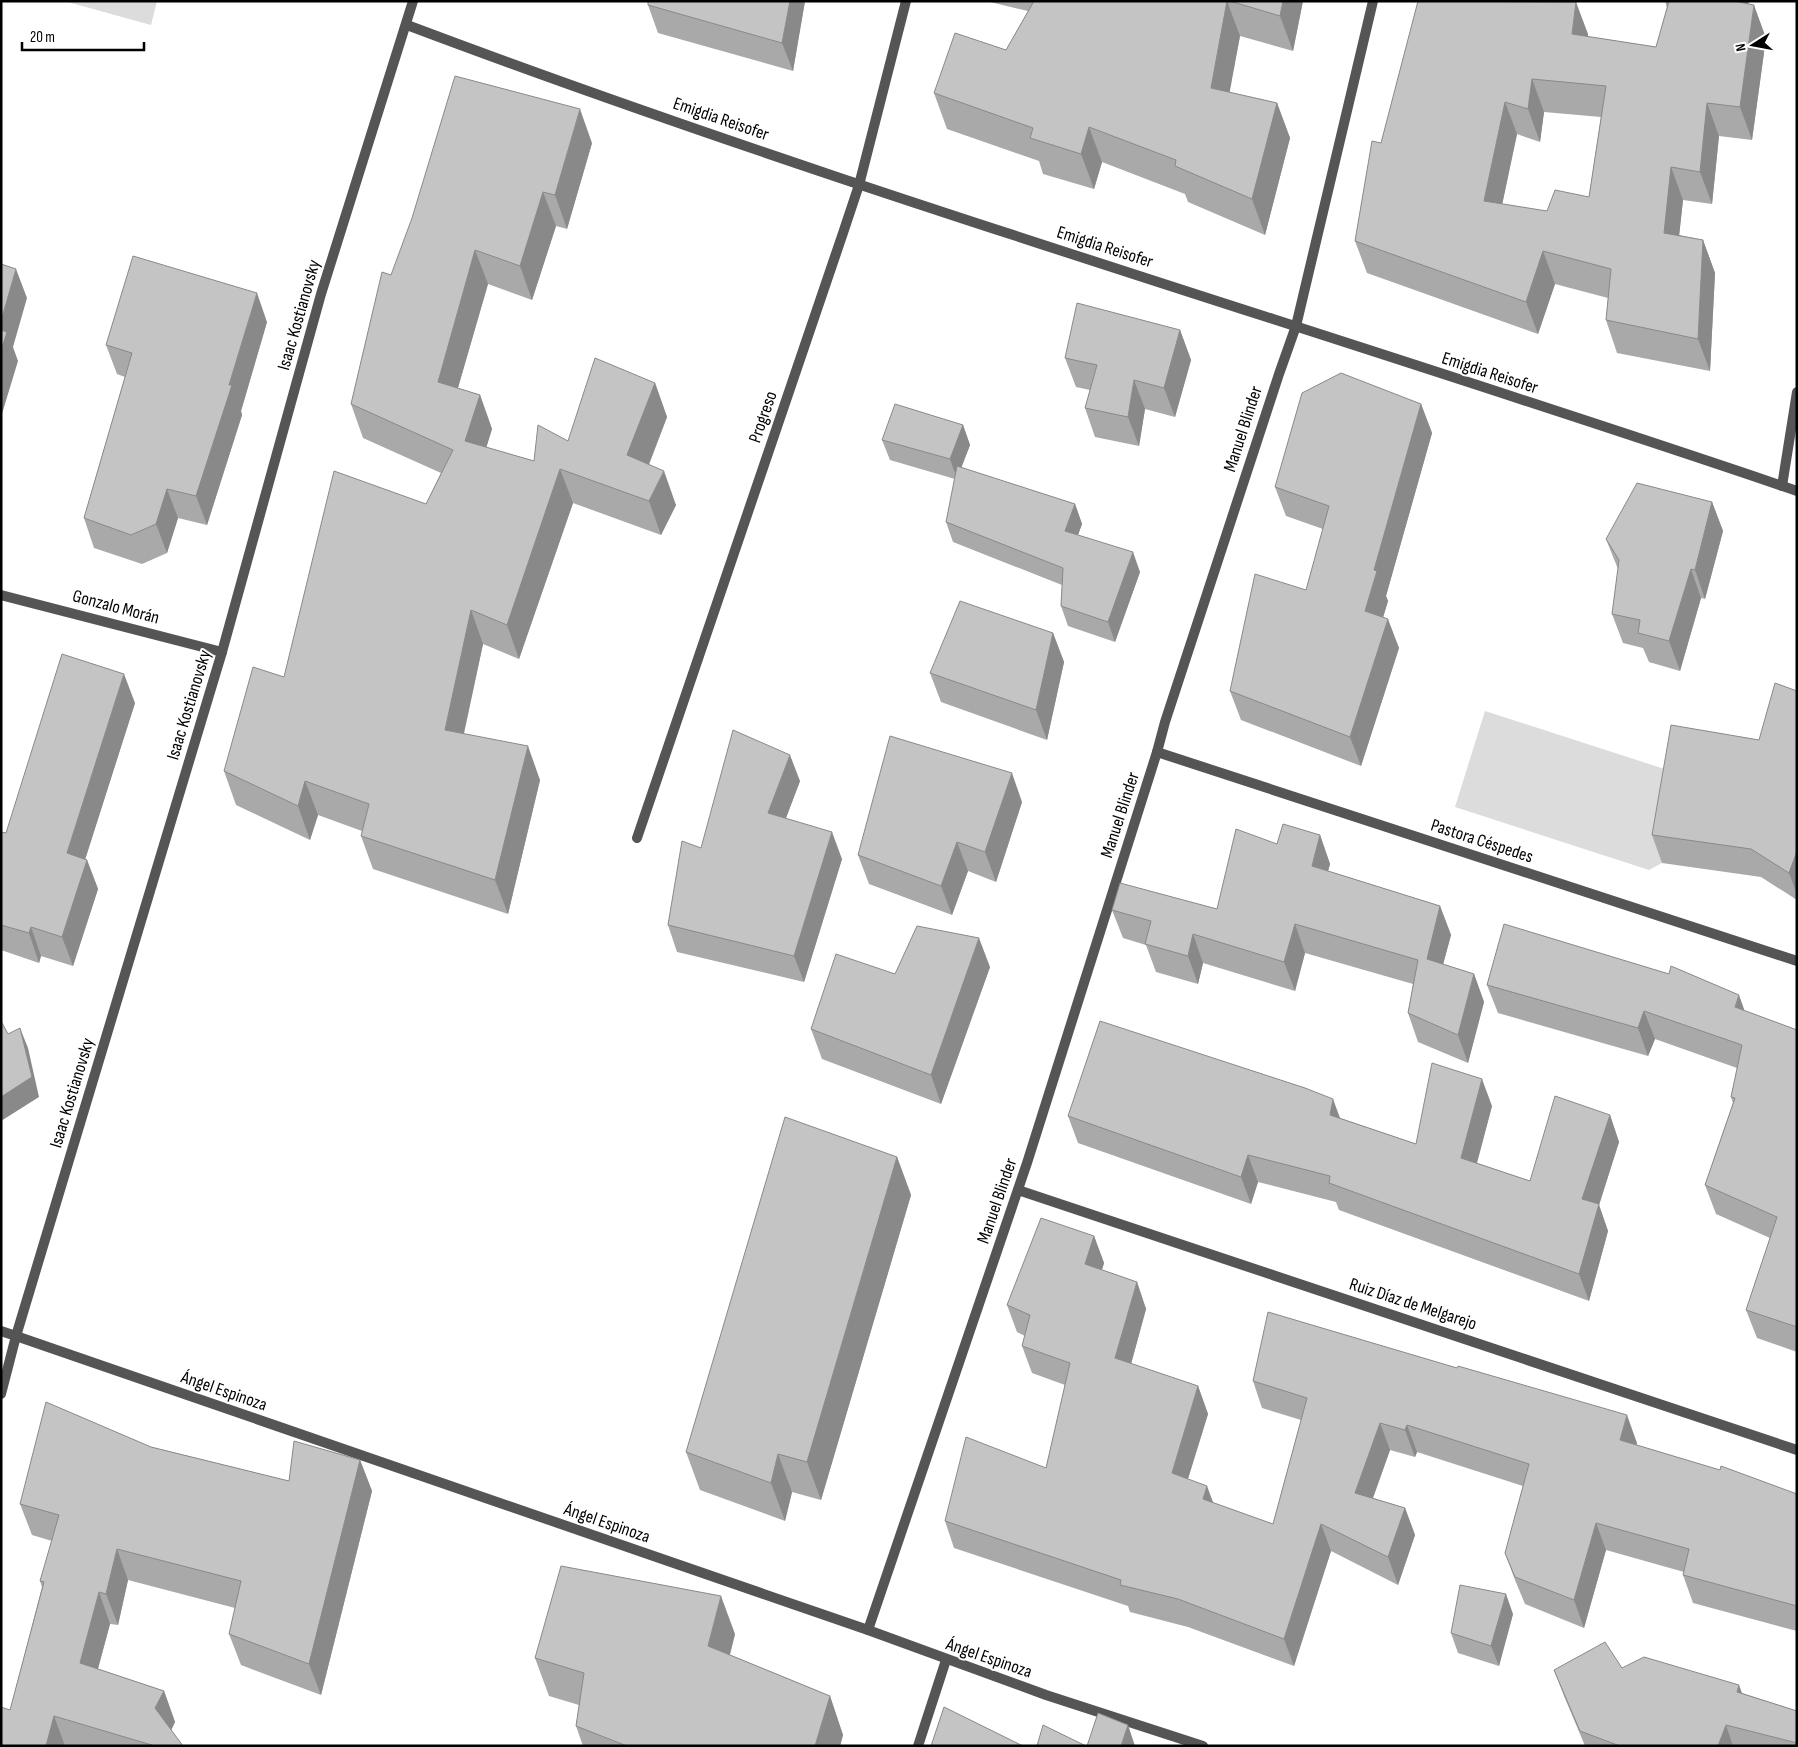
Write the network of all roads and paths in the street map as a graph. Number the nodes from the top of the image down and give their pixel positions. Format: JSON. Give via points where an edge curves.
{"nodes":[{"id":1,"x":413,"y":1,"type":"edge"},
{"id":2,"x":906,"y":1,"type":"edge"},
{"id":3,"x":1373,"y":1,"type":"edge"},
{"id":4,"x":407,"y":24,"type":"junction"},
{"id":5,"x":859,"y":185,"type":"junction"},
{"id":6,"x":1296,"y":326,"type":"junction"},
{"id":7,"x":1797,"y":392,"type":"edge"},
{"id":8,"x":1782,"y":486,"type":"junction"},
{"id":9,"x":1797,"y":491,"type":"edge"},
{"id":10,"x":1,"y":595,"type":"edge"},
{"id":11,"x":222,"y":652,"type":"junction"},
{"id":12,"x":1157,"y":752,"type":"junction"},
{"id":13,"x":637,"y":838,"type":"dead end"},
{"id":14,"x":1797,"y":961,"type":"edge"},
{"id":15,"x":1018,"y":1190,"type":"junction"},
{"id":16,"x":1,"y":1331,"type":"edge"},
{"id":17,"x":16,"y":1336,"type":"junction"},
{"id":18,"x":1,"y":1394,"type":"edge"},
{"id":19,"x":1797,"y":1450,"type":"edge"},
{"id":20,"x":868,"y":1630,"type":"junction"},
{"id":21,"x":946,"y":1660,"type":"junction"},
{"id":22,"x":918,"y":1746,"type":"edge"},
{"id":23,"x":1203,"y":1746,"type":"edge"}],
"edges":[{"from":1,"to":4,"type":"street","name":"Isaac Kostianovsky"},
{"from":2,"to":5,"type":"street","name":"Progreso"},
{"from":3,"to":6,"type":"street","name":"Manuel Blinder"},
{"from":4,"to":5,"type":"street","name":"Emigdia Reisofer"},
{"from":4,"to":11,"type":"street","name":"Isaac Kostianovsky","via":[[321,294]]},
{"from":5,"to":6,"type":"street","name":"Emigdia Reisofer"},
{"from":5,"to":13,"type":"street","name":"Progreso"},
{"from":6,"to":8,"type":"street","name":"Emigdia Reisofer"},
{"from":6,"to":12,"type":"street","name":"Manuel Blinder"},
{"from":7,"to":8,"type":"street"},
{"from":8,"to":9,"type":"street","name":"Emigdia Reisofer"},
{"from":10,"to":11,"type":"street","name":"Gonzalo Morán"},
{"from":11,"to":17,"type":"street","name":"Isaac Kostianovsky"},
{"from":12,"to":14,"type":"street","name":"Pastora Céspedes"},
{"from":12,"to":15,"type":"street","name":"Manuel Blinder"},
{"from":15,"to":19,"type":"street","name":"Ruiz Díaz de Melgarejo"},
{"from":15,"to":20,"type":"street","name":"Manuel Blinder"},
{"from":16,"to":17,"type":"street","name":"Ángel Espinoza"},
{"from":17,"to":18,"type":"street","name":"Isaac Kostianovsky"},
{"from":17,"to":20,"type":"street","name":"Ángel Espinoza"},
{"from":20,"to":21,"type":"street","name":"Ángel Espinoza"},
{"from":21,"to":22,"type":"street"},
{"from":21,"to":23,"type":"street","name":"Ángel Espinoza"}]}
